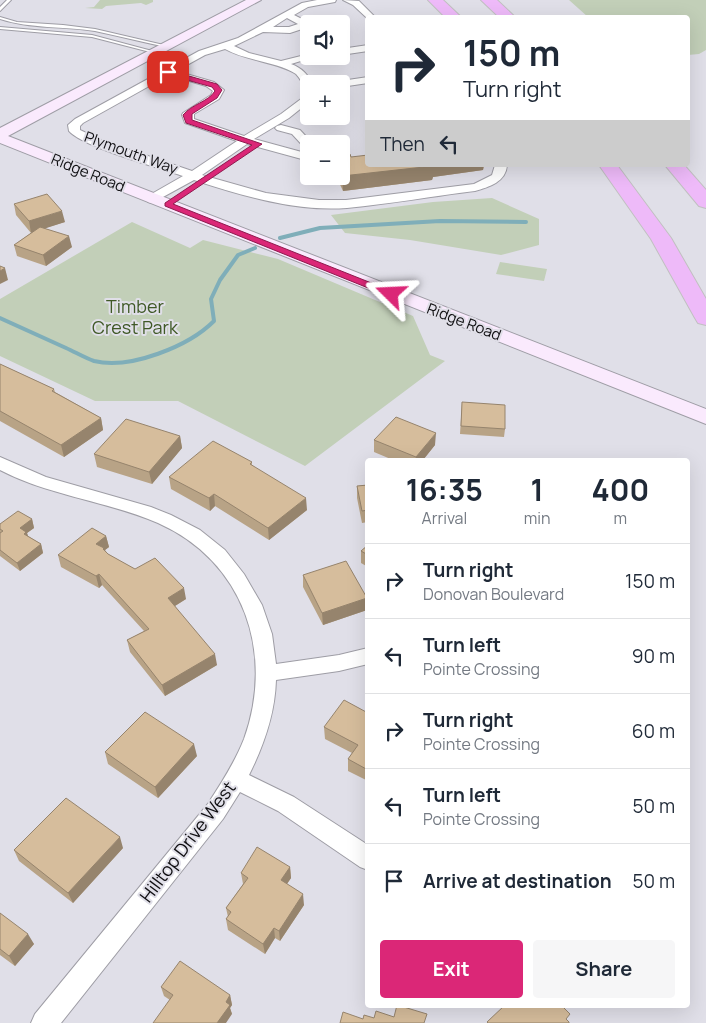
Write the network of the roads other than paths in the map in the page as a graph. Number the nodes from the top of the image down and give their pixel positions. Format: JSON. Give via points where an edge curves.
{"nodes":[{"id":1,"x":8,"y":0,"type":"edge"},
{"id":2,"x":255,"y":0,"type":"edge"},
{"id":3,"x":332,"y":0,"type":"edge"},
{"id":4,"x":347,"y":0,"type":"edge"},
{"id":5,"x":435,"y":0,"type":"edge"},
{"id":6,"x":488,"y":0,"type":"edge"},
{"id":7,"x":0,"y":10,"type":"edge"},
{"id":8,"x":287,"y":15,"type":"junction"},
{"id":9,"x":369,"y":15,"type":"edge"},
{"id":10,"x":452,"y":15,"type":"edge"},
{"id":11,"x":506,"y":15,"type":"edge"},
{"id":12,"x":0,"y":18,"type":"edge"},
{"id":13,"x":0,"y":28,"type":"edge"},
{"id":14,"x":262,"y":29,"type":"junction"},
{"id":15,"x":227,"y":46,"type":"junction"},
{"id":16,"x":365,"y":48,"type":"edge"},
{"id":17,"x":160,"y":49,"type":"junction"},
{"id":18,"x":350,"y":51,"type":"edge"},
{"id":19,"x":300,"y":58,"type":"edge"},
{"id":20,"x":281,"y":65,"type":"junction"},
{"id":21,"x":168,"y":72,"type":"junction"},
{"id":22,"x":302,"y":75,"type":"edge"},
{"id":23,"x":365,"y":80,"type":"edge"},
{"id":24,"x":350,"y":83,"type":"edge"},
{"id":25,"x":300,"y":104,"type":"edge"},
{"id":26,"x":286,"y":116,"type":"junction"},
{"id":27,"x":281,"y":128,"type":"junction"},
{"id":28,"x":0,"y":134,"type":"edge"},
{"id":29,"x":300,"y":136,"type":"edge"},
{"id":30,"x":0,"y":138,"type":"edge"},
{"id":31,"x":246,"y":140,"type":"junction"},
{"id":32,"x":258,"y":144,"type":"junction"},
{"id":33,"x":300,"y":156,"type":"edge"},
{"id":34,"x":501,"y":167,"type":"edge"},
{"id":35,"x":609,"y":167,"type":"edge"},
{"id":36,"x":676,"y":167,"type":"edge"},
{"id":37,"x":193,"y":176,"type":"junction"},
{"id":38,"x":206,"y":180,"type":"junction"},
{"id":39,"x":160,"y":202,"type":"junction"},
{"id":40,"x":706,"y":202,"type":"edge"},
{"id":41,"x":706,"y":318,"type":"edge"},
{"id":42,"x":706,"y":417,"type":"edge"},
{"id":43,"x":0,"y":463,"type":"edge"},
{"id":44,"x":365,"y":657,"type":"edge"},
{"id":45,"x":267,"y":672,"type":"junction"},
{"id":46,"x":236,"y":779,"type":"junction"},
{"id":47,"x":365,"y":857,"type":"edge"},
{"id":48,"x":44,"y":1023,"type":"edge"}],
"edges":[{"from":1,"to":7,"type":"lane"},
{"from":2,"to":17,"type":"street"},
{"from":3,"to":8,"type":"street","name":"Plymouth Way","via":[[308,4]]},
{"from":4,"to":9,"type":"street","via":[[356,2]]},
{"from":5,"to":10,"type":"highway"},
{"from":6,"to":11,"type":"highway"},
{"from":8,"to":14,"type":"street","name":"Plymouth Way"},
{"from":8,"to":14,"type":"street","via":[[303,22],[302,26],[290,30]]},
{"from":12,"to":17,"type":"lane","via":[[16,23],[94,30]]},
{"from":13,"to":17,"type":"lane","via":[[92,36]]},
{"from":14,"to":15,"type":"street","name":"Plymouth Way"},
{"from":15,"to":20,"type":"street","via":[[244,56]]},
{"from":15,"to":21,"type":"street","name":"Plymouth Way","via":[[202,54]]},
{"from":16,"to":18,"type":"street"},
{"from":17,"to":28,"type":"street"},
{"from":19,"to":20,"type":"street"},
{"from":20,"to":22,"type":"street"},
{"from":21,"to":31,"type":"street","via":[[214,85],[219,90],[215,97],[187,115],[189,121]]},
{"from":21,"to":37,"type":"street","name":"Plymouth Way","via":[[79,121],[74,128],[78,134]]},
{"from":23,"to":24,"type":"street"},
{"from":25,"to":26,"type":"street"},
{"from":26,"to":27,"type":"street"},
{"from":26,"to":31,"type":"street"},
{"from":27,"to":29,"type":"street"},
{"from":27,"to":32,"type":"street"},
{"from":30,"to":39,"type":"street","name":"Ridge Road"},
{"from":31,"to":32,"type":"street"},
{"from":31,"to":37,"type":"street"},
{"from":32,"to":33,"type":"street"},
{"from":32,"to":38,"type":"street"},
{"from":34,"to":38,"type":"street","name":"Plymouth Way","via":[[492,181],[475,188],[346,204],[272,198]]},
{"from":35,"to":41,"type":"highway","via":[[661,238]]},
{"from":36,"to":40,"type":"highway"},
{"from":37,"to":38,"type":"street","name":"Plymouth Way"},
{"from":37,"to":39,"type":"street"},
{"from":38,"to":39,"type":"street"},
{"from":39,"to":42,"type":"street","name":"Ridge Road"},
{"from":43,"to":45,"type":"street","name":"Hilltop Drive West","via":[[56,488],[151,514],[188,532],[207,546],[236,576],[254,607],[265,647]]},
{"from":44,"to":45,"type":"street"},
{"from":45,"to":46,"type":"street","name":"Hilltop Drive West","via":[[258,727]]},
{"from":46,"to":47,"type":"street","via":[[286,804]]},
{"from":46,"to":48,"type":"street","name":"Hilltop Drive West","via":[[215,812]]}]}
